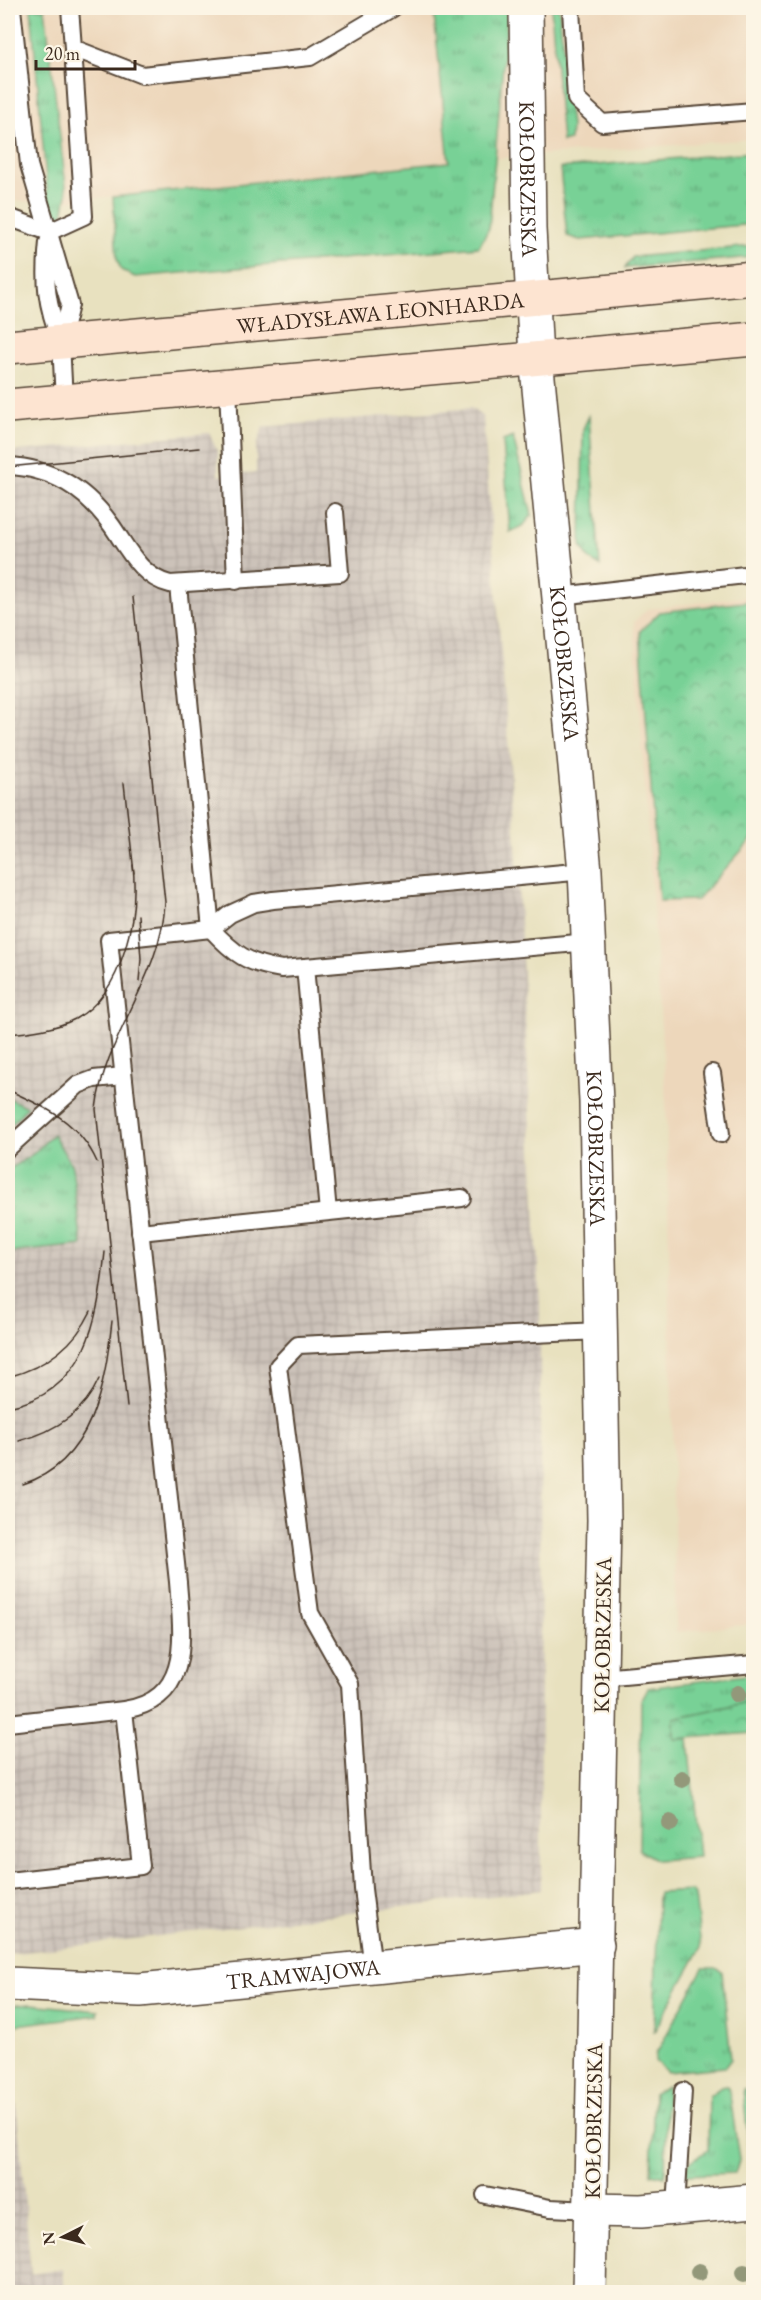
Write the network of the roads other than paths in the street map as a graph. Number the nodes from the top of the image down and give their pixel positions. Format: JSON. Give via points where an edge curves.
{"nodes":[{"id":1,"x":12,"y":8,"type":"edge"},
{"id":2,"x":70,"y":8,"type":"edge"},
{"id":3,"x":393,"y":8,"type":"edge"},
{"id":4,"x":526,"y":8,"type":"edge"},
{"id":5,"x":571,"y":8,"type":"edge"},
{"id":6,"x":73,"y":48,"type":"junction"},
{"id":7,"x":753,"y":111,"type":"edge"},
{"id":8,"x":8,"y":217,"type":"edge"},
{"id":9,"x":49,"y":232,"type":"junction"},
{"id":10,"x":753,"y":278,"type":"edge"},
{"id":11,"x":533,"y":298,"type":"junction"},
{"id":12,"x":753,"y":339,"type":"edge"},
{"id":13,"x":61,"y":342,"type":"junction"},
{"id":14,"x":8,"y":347,"type":"edge"},
{"id":15,"x":536,"y":357,"type":"junction"},
{"id":16,"x":228,"y":386,"type":"junction"},
{"id":17,"x":64,"y":401,"type":"junction"},
{"id":18,"x":8,"y":406,"type":"edge"},
{"id":19,"x":8,"y":466,"type":"edge"},
{"id":20,"x":335,"y":512,"type":"dead end"},
{"id":21,"x":753,"y":574,"type":"edge"},
{"id":22,"x":236,"y":581,"type":"junction"},
{"id":23,"x":178,"y":585,"type":"junction"},
{"id":24,"x":560,"y":596,"type":"junction"},
{"id":25,"x":585,"y":871,"type":"junction"},
{"id":26,"x":211,"y":929,"type":"junction"},
{"id":27,"x":589,"y":942,"type":"junction"},
{"id":28,"x":305,"y":967,"type":"junction"},
{"id":29,"x":712,"y":1073,"type":"dead end"},
{"id":30,"x":123,"y":1076,"type":"junction"},
{"id":31,"x":721,"y":1134,"type":"dead end"},
{"id":32,"x":8,"y":1148,"type":"edge"},
{"id":33,"x":462,"y":1198,"type":"dead end"},
{"id":34,"x":327,"y":1212,"type":"junction"},
{"id":35,"x":140,"y":1232,"type":"junction"},
{"id":36,"x":600,"y":1331,"type":"junction"},
{"id":37,"x":753,"y":1664,"type":"edge"},
{"id":38,"x":602,"y":1678,"type":"junction"},
{"id":39,"x":124,"y":1710,"type":"junction"},
{"id":40,"x":8,"y":1723,"type":"edge"},
{"id":41,"x":8,"y":1881,"type":"edge"},
{"id":42,"x":597,"y":1945,"type":"junction"},
{"id":43,"x":373,"y":1968,"type":"junction"},
{"id":44,"x":8,"y":1984,"type":"edge"},
{"id":45,"x":683,"y":2091,"type":"dead end"},
{"id":46,"x":485,"y":2195,"type":"dead end"},
{"id":47,"x":753,"y":2201,"type":"edge"},
{"id":48,"x":676,"y":2208,"type":"junction"},
{"id":49,"x":591,"y":2210,"type":"junction"},
{"id":50,"x":590,"y":2292,"type":"edge"}],
"edges":[{"from":1,"to":9,"type":"lane","via":[[29,165]]},
{"from":2,"to":6,"type":"lane"},
{"from":3,"to":6,"type":"lane","via":[[310,57],[142,75]]},
{"from":4,"to":11,"type":"street","name":"KOŁOBRZESKA"},
{"from":5,"to":7,"type":"lane","via":[[576,99],[602,123]]},
{"from":6,"to":9,"type":"lane","via":[[84,216]]},
{"from":8,"to":9,"type":"lane"},
{"from":9,"to":13,"type":"lane","via":[[44,279],[48,311]]},
{"from":10,"to":11,"type":"main road","name":"WŁADYSŁAWA LEONHARDA"},
{"from":11,"to":13,"type":"main road","name":"WŁADYSŁAWA LEONHARDA"},
{"from":11,"to":15,"type":"street","name":"KOŁOBRZESKA"},
{"from":12,"to":15,"type":"main road"},
{"from":13,"to":14,"type":"main road","name":"WŁADYSŁAWA LEONHARDA"},
{"from":13,"to":17,"type":"lane"},
{"from":15,"to":16,"type":"main road"},
{"from":15,"to":24,"type":"street","name":"KOŁOBRZESKA"},
{"from":16,"to":17,"type":"main road"},
{"from":16,"to":22,"type":"lane"},
{"from":17,"to":18,"type":"main road"},
{"from":19,"to":23,"type":"lane","via":[[49,472],[72,484],[103,514],[140,567],[159,582]]},
{"from":20,"to":22,"type":"lane","via":[[340,573]]},
{"from":21,"to":24,"type":"lane"},
{"from":22,"to":23,"type":"lane"},
{"from":23,"to":26,"type":"lane"},
{"from":24,"to":25,"type":"street","name":"KOŁOBRZESKA"},
{"from":25,"to":26,"type":"lane","via":[[273,900],[254,903],[230,914]]},
{"from":25,"to":27,"type":"street","name":"KOŁOBRZESKA"},
{"from":26,"to":28,"type":"lane","via":[[231,950],[257,965]]},
{"from":26,"to":30,"type":"lane","via":[[109,940]]},
{"from":27,"to":28,"type":"lane"},
{"from":27,"to":36,"type":"street","name":"KOŁOBRZESKA"},
{"from":28,"to":34,"type":"lane"},
{"from":29,"to":31,"type":"lane"},
{"from":30,"to":32,"type":"lane","via":[[78,1085]]},
{"from":30,"to":35,"type":"lane"},
{"from":33,"to":34,"type":"lane"},
{"from":34,"to":35,"type":"lane"},
{"from":35,"to":39,"type":"lane","via":[[181,1642],[169,1687],[156,1700]]},
{"from":36,"to":38,"type":"street","name":"KOŁOBRZESKA"},
{"from":36,"to":43,"type":"lane","via":[[298,1345],[278,1366],[310,1613],[350,1684],[363,1889]]},
{"from":37,"to":38,"type":"lane"},
{"from":38,"to":42,"type":"street","name":"KOŁOBRZESKA"},
{"from":39,"to":40,"type":"lane"},
{"from":39,"to":41,"type":"lane","via":[[141,1866]]},
{"from":42,"to":43,"type":"street","name":"TRAMWAJOWA"},
{"from":42,"to":49,"type":"street","name":"KOŁOBRZESKA"},
{"from":43,"to":44,"type":"street","name":"TRAMWAJOWA","via":[[140,1989]]},
{"from":45,"to":48,"type":"lane"},
{"from":46,"to":49,"type":"lane","via":[[550,2208]]},
{"from":47,"to":48,"type":"street"},
{"from":48,"to":49,"type":"street"},
{"from":49,"to":50,"type":"street","name":"KOŁOBRZESKA"}]}
